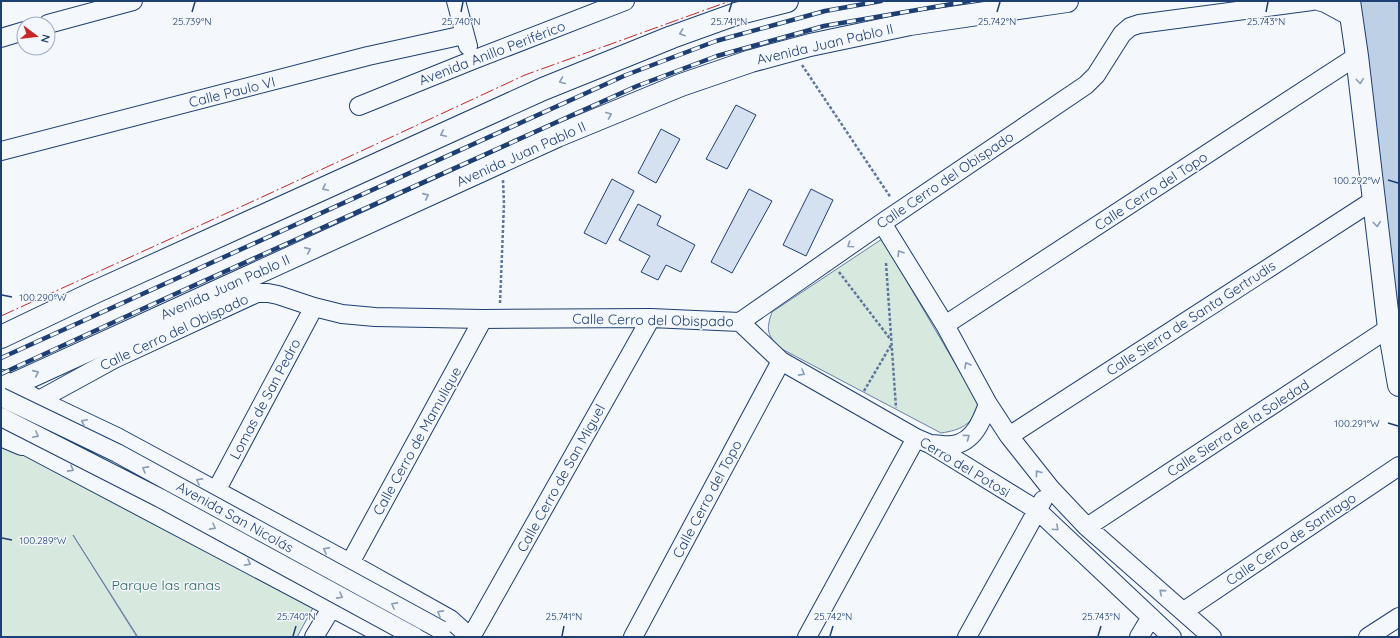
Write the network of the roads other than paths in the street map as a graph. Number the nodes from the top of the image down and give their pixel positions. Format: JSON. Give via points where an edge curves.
{"nodes":[{"id":1,"x":133,"y":1,"type":"edge"},
{"id":2,"x":456,"y":1,"type":"edge"},
{"id":3,"x":625,"y":1,"type":"edge"},
{"id":4,"x":786,"y":1,"type":"edge"},
{"id":5,"x":1067,"y":1,"type":"edge"},
{"id":6,"x":1312,"y":1,"type":"edge"},
{"id":7,"x":1318,"y":1,"type":"edge"},
{"id":8,"x":1355,"y":11,"type":"edge"},
{"id":9,"x":56,"y":22,"type":"edge"},
{"id":10,"x":16,"y":33,"type":"edge"},
{"id":11,"x":464,"y":35,"type":"junction"},
{"id":12,"x":1,"y":38,"type":"edge"},
{"id":13,"x":1357,"y":56,"type":"junction"},
{"id":14,"x":473,"y":60,"type":"junction"},
{"id":15,"x":358,"y":106,"type":"dead end"},
{"id":16,"x":1,"y":151,"type":"edge"},
{"id":17,"x":1374,"y":200,"type":"junction"},
{"id":18,"x":882,"y":223,"type":"junction"},
{"id":19,"x":314,"y":307,"type":"junction"},
{"id":20,"x":651,"y":318,"type":"junction"},
{"id":21,"x":491,"y":319,"type":"junction"},
{"id":22,"x":740,"y":322,"type":"junction"},
{"id":23,"x":945,"y":325,"type":"junction"},
{"id":24,"x":1389,"y":328,"type":"junction"},
{"id":25,"x":1,"y":336,"type":"edge"},
{"id":26,"x":781,"y":361,"type":"junction"},
{"id":27,"x":1399,"y":385,"type":"edge"},
{"id":28,"x":4,"y":387,"type":"edge"},
{"id":29,"x":39,"y":400,"type":"junction"},
{"id":30,"x":988,"y":404,"type":"junction"},
{"id":31,"x":7,"y":432,"type":"edge"},
{"id":32,"x":1009,"y":436,"type":"junction"},
{"id":33,"x":923,"y":441,"type":"junction"},
{"id":34,"x":1399,"y":466,"type":"edge"},
{"id":35,"x":1050,"y":489,"type":"junction"},
{"id":36,"x":216,"y":491,"type":"junction"},
{"id":37,"x":1037,"y":510,"type":"junction"},
{"id":38,"x":1087,"y":527,"type":"junction"},
{"id":39,"x":350,"y":563,"type":"junction"},
{"id":40,"x":332,"y":607,"type":"junction"},
{"id":41,"x":1184,"y":612,"type":"junction"},
{"id":42,"x":1151,"y":617,"type":"junction"},
{"id":43,"x":1399,"y":617,"type":"edge"},
{"id":44,"x":314,"y":637,"type":"edge"},
{"id":45,"x":387,"y":637,"type":"edge"},
{"id":46,"x":415,"y":637,"type":"edge"},
{"id":47,"x":470,"y":637,"type":"edge"},
{"id":48,"x":633,"y":637,"type":"edge"},
{"id":49,"x":807,"y":637,"type":"edge"},
{"id":50,"x":967,"y":637,"type":"edge"},
{"id":51,"x":1139,"y":637,"type":"edge"},
{"id":52,"x":1172,"y":637,"type":"edge"},
{"id":53,"x":1212,"y":637,"type":"edge"},
{"id":54,"x":1368,"y":637,"type":"edge"}],
"edges":[{"from":1,"to":9,"type":"street"},
{"from":2,"to":11,"type":"street"},
{"from":3,"to":14,"type":"street","name":"Avenida Anillo Periférico"},
{"from":4,"to":25,"type":"main road","one_way":true,"via":[[736,14],[672,37],[543,89]]},
{"from":28,"to":5,"type":"main road","name":"Avenida Juan Pablo II","one_way":true,"via":[[557,136],[680,85],[792,50],[910,24]]},
{"from":6,"to":18,"type":"street","name":"Calle Cerro del Obispado","via":[[1140,24],[1130,28],[1122,34],[1096,75],[1086,85]]},
{"from":7,"to":8,"type":"street"},
{"from":8,"to":13,"type":"main road"},
{"from":10,"to":12,"type":"street"},
{"from":11,"to":14,"type":"street"},
{"from":11,"to":16,"type":"street","name":"Calle Paulo VI","via":[[361,58]]},
{"from":13,"to":17,"type":"main road","one_way":true},
{"from":13,"to":23,"type":"street","name":"Calle Cerro del Topo"},
{"from":14,"to":15,"type":"street","name":"Avenida Anillo Periférico"},
{"from":17,"to":24,"type":"main road","one_way":true},
{"from":17,"to":32,"type":"street","name":"Calle Sierra de Santa Gertrudis"},
{"from":18,"to":22,"type":"street","name":"Calle Cerro del Obispado","one_way":true},
{"from":23,"to":18,"type":"street","one_way":true},
{"from":19,"to":21,"type":"street","name":"Calle Cerro del Obispado","via":[[342,314],[375,317]]},
{"from":19,"to":29,"type":"street","name":"Calle Cerro del Obispado","via":[[278,295],[256,293],[114,359]]},
{"from":19,"to":36,"type":"street","name":"Lomas de San Pedro"},
{"from":20,"to":21,"type":"street","name":"Calle Cerro del Obispado"},
{"from":20,"to":22,"type":"street","name":"Calle Cerro del Obispado"},
{"from":20,"to":47,"type":"street","name":"Calle Cerro de San Miguel"},
{"from":21,"to":39,"type":"street","name":"Calle Cerro de Mamulique"},
{"from":22,"to":26,"type":"street","name":"Cerro del Potosi"},
{"from":30,"to":23,"type":"street","one_way":true},
{"from":24,"to":27,"type":"main road"},
{"from":24,"to":38,"type":"street","name":"Calle Sierra de la Soledad"},
{"from":26,"to":33,"type":"street","name":"Cerro del Potosi","one_way":true},
{"from":26,"to":48,"type":"street","name":"Calle Cerro del Topo"},
{"from":28,"to":29,"type":"street"},
{"from":47,"to":28,"type":"street","name":"Avenida San Nicolás","one_way":true,"bridge":true,"via":[[441,630],[117,453]]},
{"from":29,"to":31,"type":"street","name":"Calle Cerro del Obispado"},
{"from":36,"to":29,"type":"street","one_way":true,"via":[[117,437]]},
{"from":30,"to":32,"type":"street"},
{"from":33,"to":30,"type":"street","one_way":true,"via":[[954,444],[967,438],[979,427]]},
{"from":31,"to":40,"type":"street","one_way":true},
{"from":31,"to":46,"type":"street","name":"Avenida San Nicolás","one_way":true,"bridge":true,"via":[[160,498]]},
{"from":35,"to":32,"type":"street","one_way":true},
{"from":33,"to":37,"type":"street","name":"Cerro del Potosi"},
{"from":33,"to":49,"type":"street"},
{"from":34,"to":41,"type":"street","name":"Calle Cerro de Santiago"},
{"from":35,"to":37,"type":"street"},
{"from":35,"to":38,"type":"street"},
{"from":39,"to":36,"type":"street","one_way":true},
{"from":37,"to":42,"type":"street","name":"Cerro del Potosi","one_way":true},
{"from":37,"to":50,"type":"street"},
{"from":41,"to":38,"type":"street","one_way":true},
{"from":47,"to":39,"type":"street","one_way":true,"via":[[450,619]]},
{"from":40,"to":44,"type":"street"},
{"from":40,"to":45,"type":"street"},
{"from":41,"to":53,"type":"street"},
{"from":42,"to":51,"type":"street"},
{"from":42,"to":52,"type":"street","name":"Cerro del Potosi"},
{"from":43,"to":54,"type":"street"}]}
